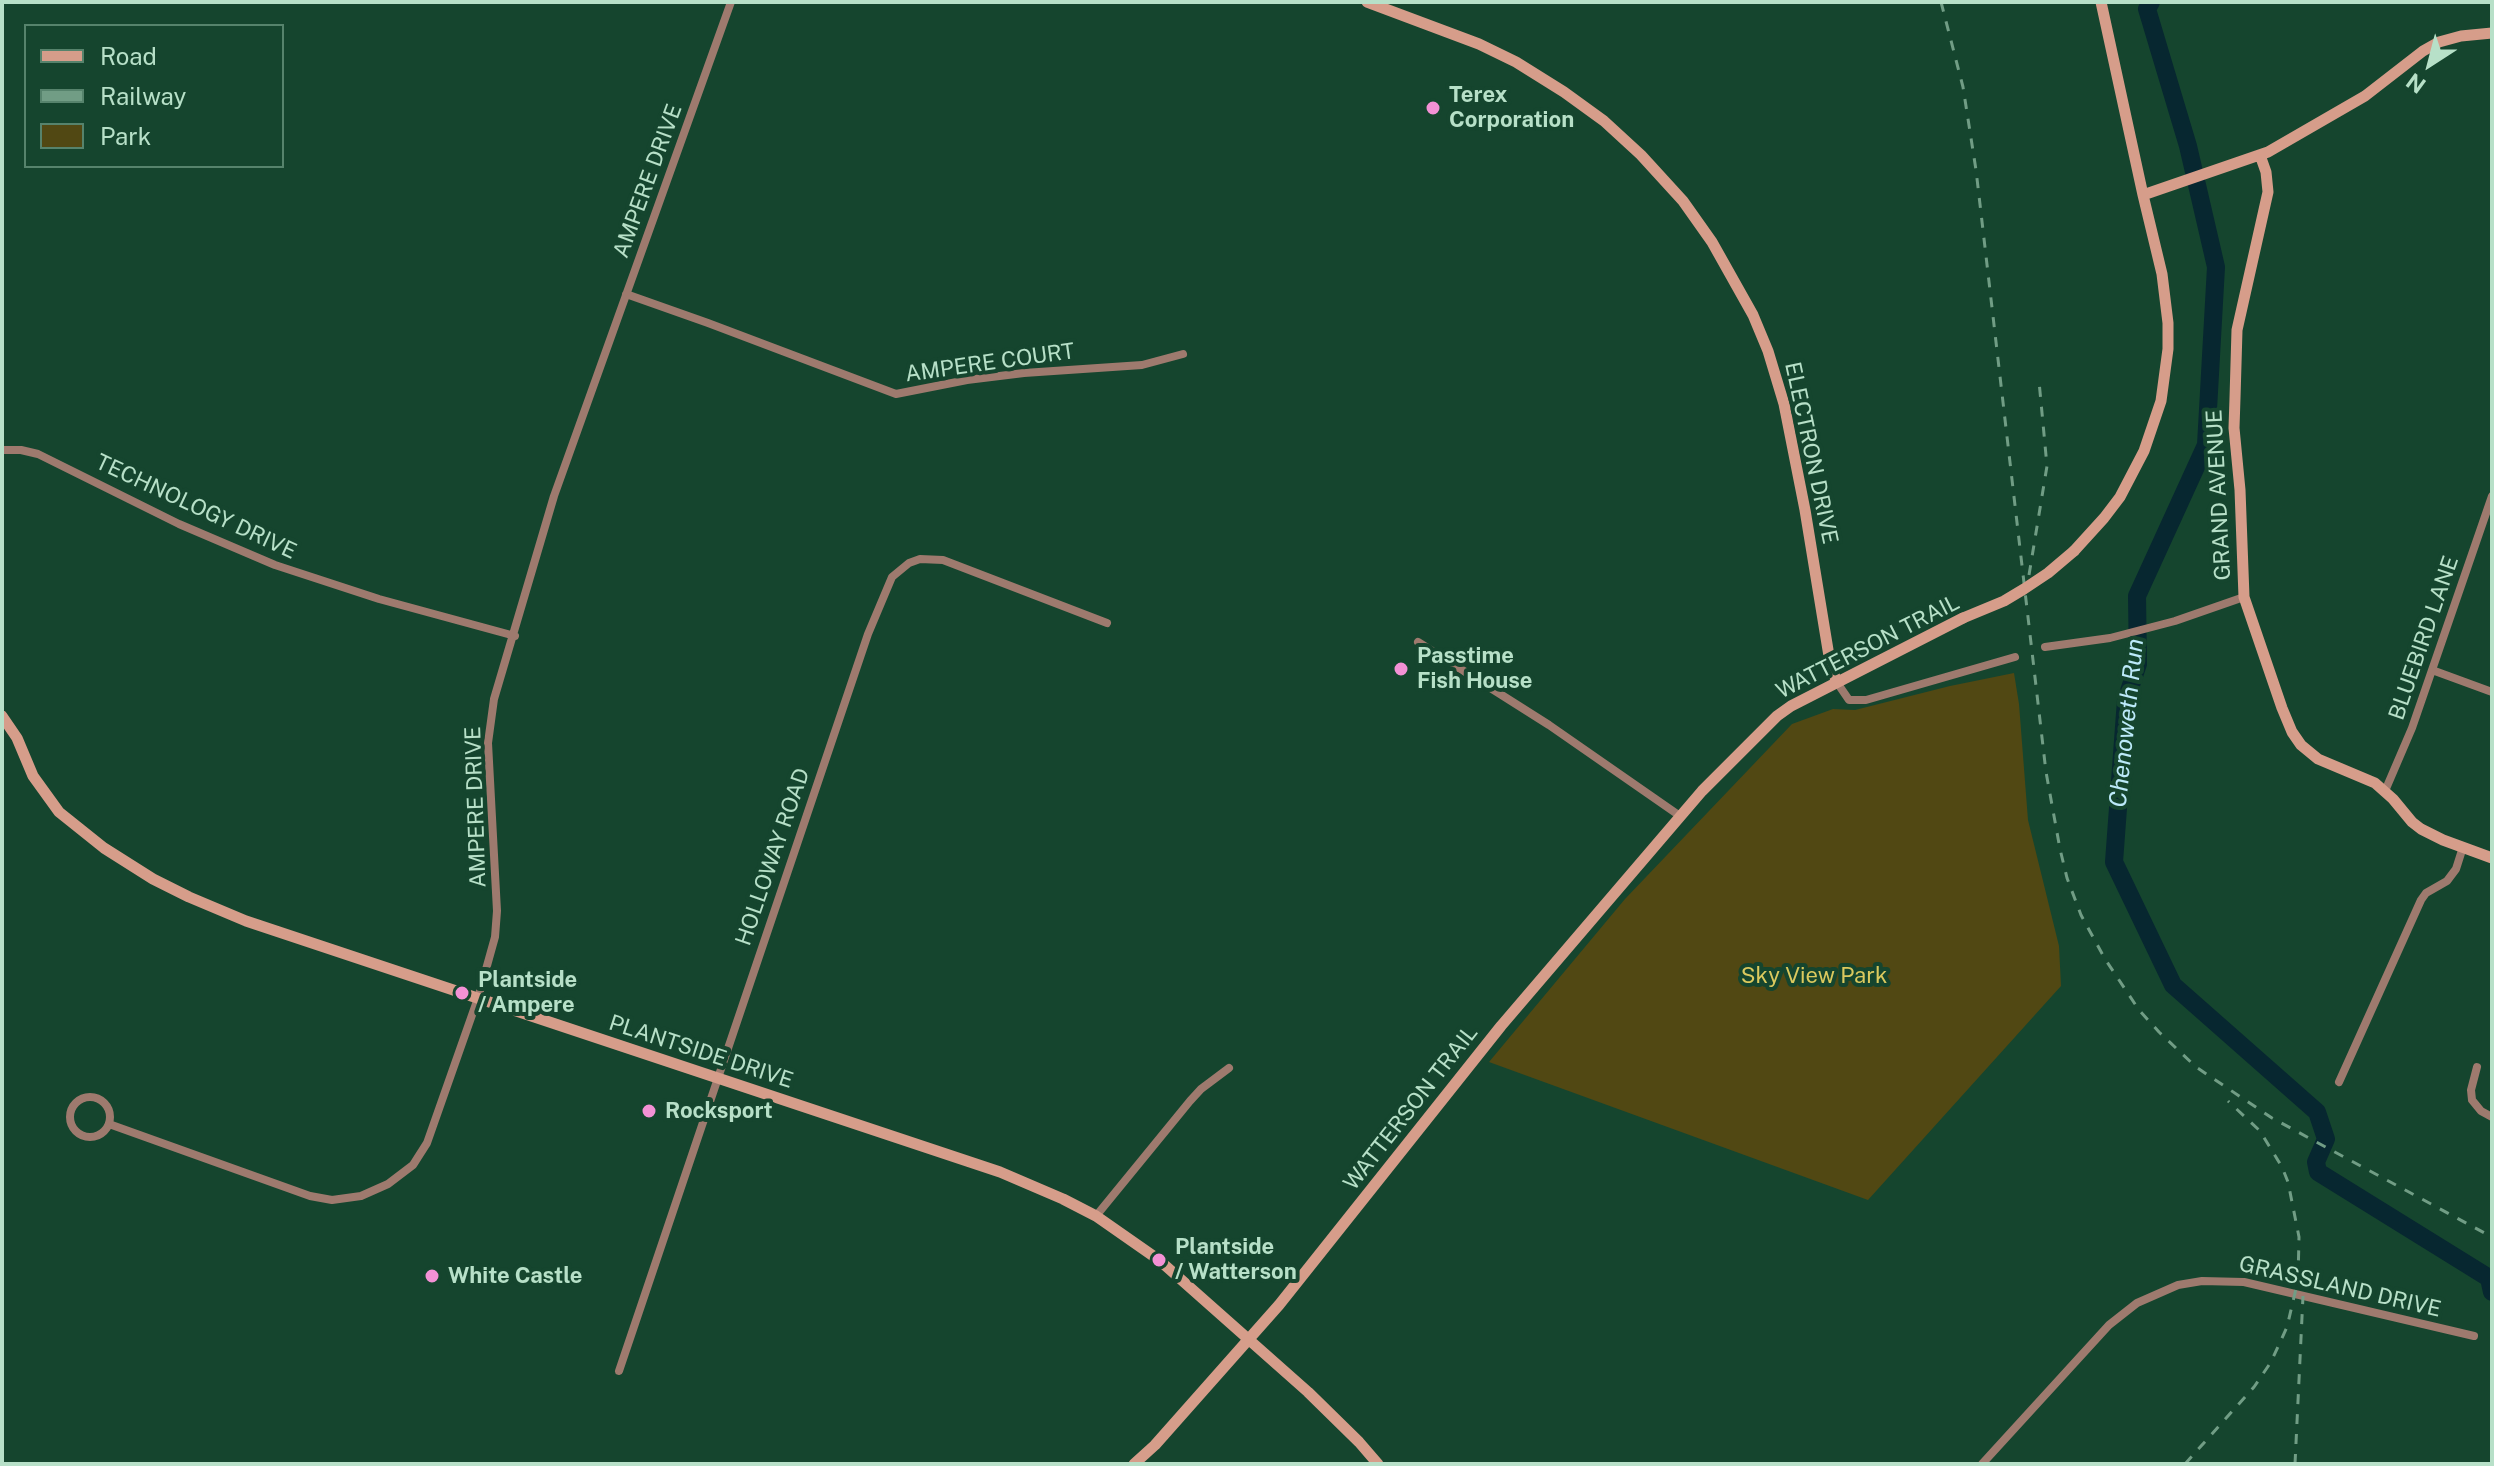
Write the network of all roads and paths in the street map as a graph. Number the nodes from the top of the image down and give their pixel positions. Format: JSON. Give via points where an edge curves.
{"nodes":[{"id":1,"x":731,"y":2,"type":"edge"},
{"id":2,"x":1367,"y":2,"type":"edge"},
{"id":3,"x":2101,"y":2,"type":"edge"},
{"id":4,"x":2492,"y":33,"type":"edge"},
{"id":5,"x":2260,"y":155,"type":"junction"},
{"id":6,"x":2143,"y":195,"type":"junction"},
{"id":7,"x":626,"y":294,"type":"junction"},
{"id":8,"x":1183,"y":354,"type":"dead end"},
{"id":9,"x":2,"y":450,"type":"edge"},
{"id":10,"x":2492,"y":496,"type":"edge"},
{"id":11,"x":2244,"y":597,"type":"junction"},
{"id":12,"x":1107,"y":623,"type":"dead end"},
{"id":13,"x":515,"y":636,"type":"junction"},
{"id":14,"x":1418,"y":642,"type":"dead end"},
{"id":15,"x":2045,"y":647,"type":"dead end"},
{"id":16,"x":2015,"y":657,"type":"dead end"},
{"id":17,"x":2432,"y":670,"type":"junction"},
{"id":18,"x":1836,"y":681,"type":"junction"},
{"id":19,"x":2492,"y":692,"type":"edge"},
{"id":20,"x":2,"y":716,"type":"edge"},
{"id":21,"x":2385,"y":791,"type":"junction"},
{"id":22,"x":1680,"y":816,"type":"junction"},
{"id":23,"x":2463,"y":847,"type":"junction"},
{"id":24,"x":2492,"y":858,"type":"edge"},
{"id":25,"x":478,"y":998,"type":"junction"},
{"id":26,"x":2477,"y":1067,"type":"dead end"},
{"id":27,"x":1229,"y":1068,"type":"dead end"},
{"id":28,"x":716,"y":1079,"type":"junction"},
{"id":29,"x":2339,"y":1082,"type":"dead end"},
{"id":30,"x":2492,"y":1117,"type":"edge"},
{"id":31,"x":109,"y":1124,"type":"junction"},
{"id":32,"x":1096,"y":1216,"type":"junction"},
{"id":33,"x":2474,"y":1336,"type":"dead end"},
{"id":34,"x":1249,"y":1340,"type":"junction"},
{"id":35,"x":619,"y":1371,"type":"dead end"},
{"id":36,"x":1134,"y":1464,"type":"edge"},
{"id":37,"x":1378,"y":1464,"type":"edge"},
{"id":38,"x":1982,"y":1464,"type":"edge"}],
"edges":[{"from":1,"to":7,"type":"street","name":"AMPERE DRIVE"},
{"from":2,"to":18,"type":"street","name":"ELECTRON DRIVE","via":[[1479,44],[1564,92],[1641,155],[1712,242],[1753,315],[1780,392]]},
{"from":3,"to":6,"type":"street","name":"WATTERSON TRAIL"},
{"from":4,"to":5,"type":"street","via":[[2439,42],[2365,96]]},
{"from":5,"to":6,"type":"street"},
{"from":5,"to":11,"type":"street","name":"GRAND AVENUE","via":[[2268,192],[2237,330],[2234,428]]},
{"from":6,"to":18,"type":"street","name":"WATTERSON TRAIL","bridge":true,"via":[[2166,296],[2168,349],[2161,401],[2133,474],[2074,551],[2029,587]]},
{"from":7,"to":8,"type":"street","name":"AMPERE COURT","via":[[896,394],[1024,373],[1142,365]]},
{"from":7,"to":13,"type":"street","name":"AMPERE DRIVE","via":[[554,496]]},
{"from":9,"to":13,"type":"street","name":"TECHNOLOGY DRIVE","via":[[38,454],[275,565]]},
{"from":10,"to":17,"type":"street","name":"BLUEBIRD LANE"},
{"from":11,"to":15,"type":"street","via":[[2124,635]]},
{"from":11,"to":21,"type":"street","name":"GRAND AVENUE","via":[[2282,708],[2301,745],[2318,759]]},
{"from":12,"to":28,"type":"street","name":"HOLLOWAY ROAD","via":[[943,560],[920,559],[892,577]]},
{"from":13,"to":25,"type":"street","name":"AMPERE DRIVE","via":[[491,718],[488,779],[497,918]]},
{"from":14,"to":22,"type":"street"},
{"from":16,"to":18,"type":"street","via":[[1866,700],[1849,700]]},
{"from":17,"to":19,"type":"street"},
{"from":17,"to":21,"type":"street","name":"BLUEBIRD LANE"},
{"from":18,"to":22,"type":"street","name":"WATTERSON TRAIL","via":[[1777,716]]},
{"from":20,"to":25,"type":"street","name":"PLANTSIDE DRIVE","via":[[59,812],[132,867],[246,921]]},
{"from":21,"to":23,"type":"street","name":"GRAND AVENUE","via":[[2421,829]]},
{"from":22,"to":34,"type":"street","name":"WATTERSON TRAIL","via":[[1501,1026]]},
{"from":23,"to":24,"type":"street","name":"GRAND AVENUE"},
{"from":23,"to":29,"type":"street","via":[[2447,881],[2421,900]]},
{"from":25,"to":28,"type":"street","name":"PLANTSIDE DRIVE"},
{"from":25,"to":31,"type":"street","name":"AMPERE DRIVE","via":[[419,1157],[404,1173],[361,1196],[310,1196]]},
{"from":26,"to":30,"type":"street","via":[[2472,1100]]},
{"from":27,"to":32,"type":"street","via":[[1190,1101]]},
{"from":28,"to":32,"type":"street","name":"PLANTSIDE DRIVE","via":[[1000,1172]]},
{"from":28,"to":35,"type":"street","name":"HOLLOWAY ROAD"},
{"from":31,"to":31,"type":"street","name":"AMPERE DRIVE","via":[[95,1137],[81,1135],[71,1125],[72,1108],[82,1099],[98,1100],[107,1108]]},
{"from":32,"to":34,"type":"street","name":"PLANTSIDE DRIVE","via":[[1159,1260]]},
{"from":33,"to":38,"type":"street","name":"GRASSLAND DRIVE","via":[[2244,1282],[2178,1285],[2137,1303],[2109,1325]]},
{"from":34,"to":36,"type":"street","name":"WATTERSON TRAIL"},
{"from":34,"to":37,"type":"street","name":"PLANTSIDE DRIVE","via":[[1332,1414]]}]}
